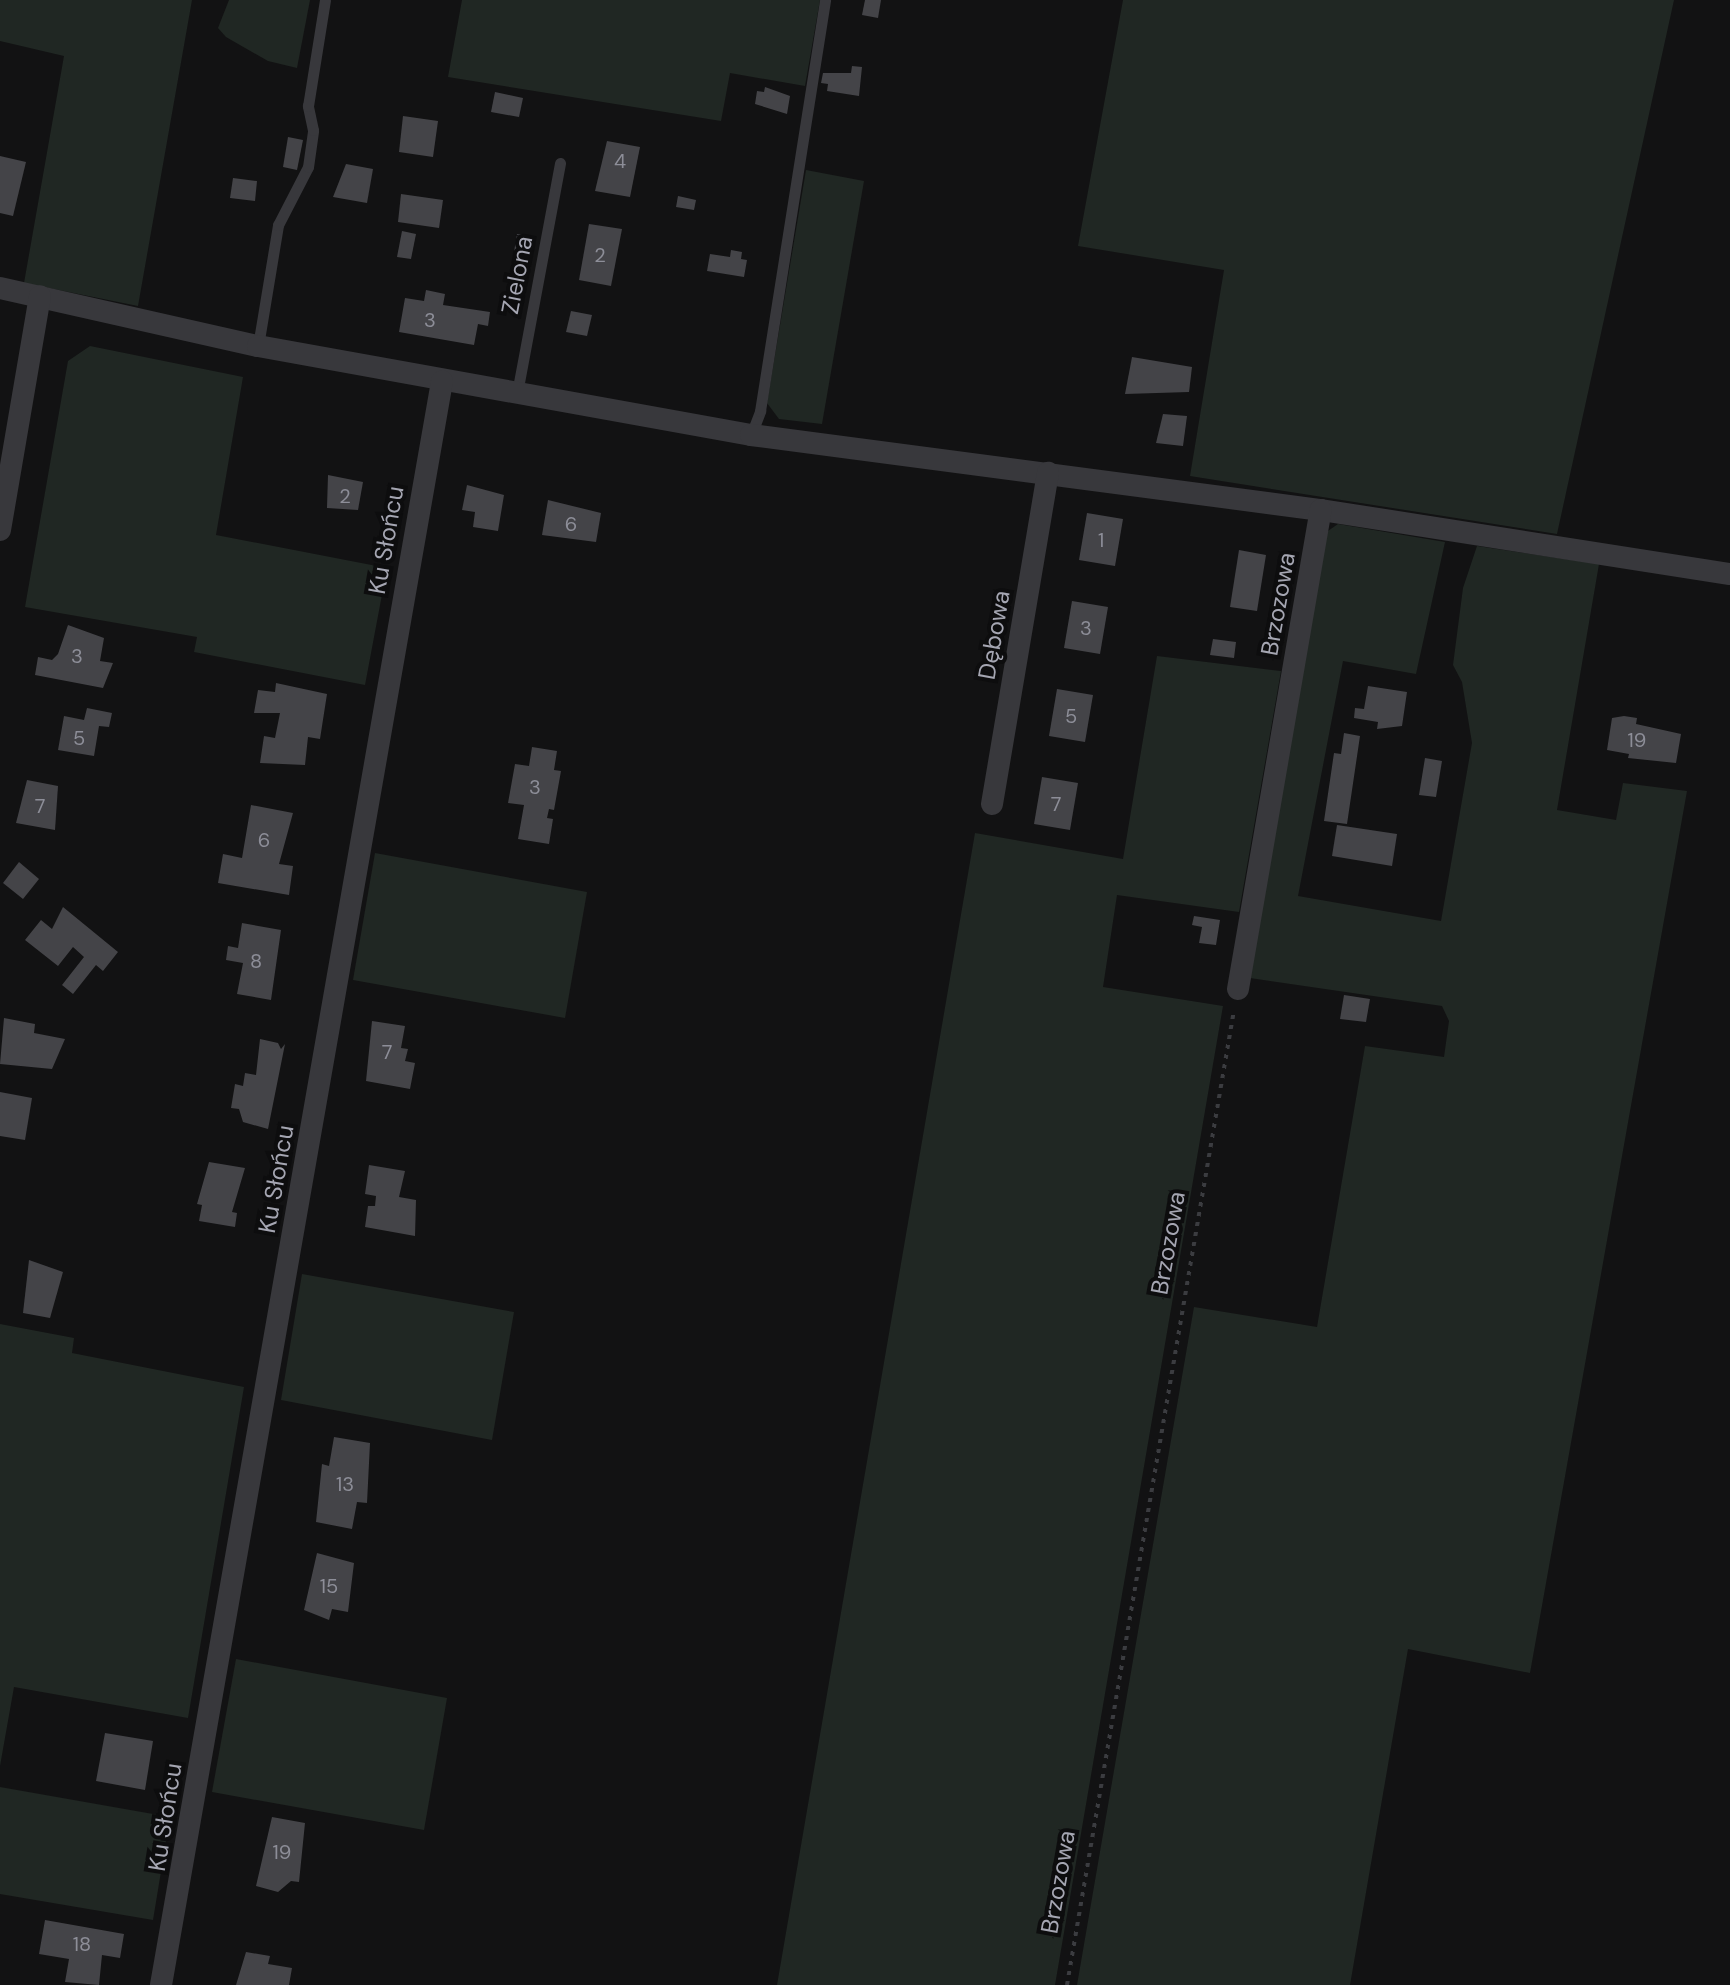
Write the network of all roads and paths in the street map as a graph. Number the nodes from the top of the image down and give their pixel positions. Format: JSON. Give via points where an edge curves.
{"nodes":[{"id":1,"x":325,"y":0,"type":"edge"},
{"id":2,"x":825,"y":0,"type":"edge"},
{"id":3,"x":560,"y":163,"type":"dead end"},
{"id":4,"x":0,"y":288,"type":"edge"},
{"id":5,"x":40,"y":296,"type":"junction"},
{"id":6,"x":258,"y":346,"type":"junction"},
{"id":7,"x":442,"y":381,"type":"junction"},
{"id":8,"x":517,"y":394,"type":"junction"},
{"id":9,"x":751,"y":435,"type":"junction"},
{"id":10,"x":1048,"y":473,"type":"junction"},
{"id":11,"x":1321,"y":510,"type":"junction"},
{"id":12,"x":0,"y":530,"type":"edge"},
{"id":13,"x":1730,"y":574,"type":"edge"},
{"id":14,"x":992,"y":804,"type":"dead end"},
{"id":15,"x":1238,"y":989,"type":"joint"},
{"id":16,"x":161,"y":1985,"type":"edge"},
{"id":17,"x":1067,"y":1985,"type":"edge"}],
"edges":[{"from":1,"to":6,"type":"lane","via":[[308,106],[313,130],[308,167],[278,225]]},
{"from":2,"to":9,"type":"lane","via":[[760,411]]},
{"from":3,"to":8,"type":"lane","name":"Zielona"},
{"from":4,"to":5,"type":"street"},
{"from":5,"to":6,"type":"street"},
{"from":5,"to":12,"type":"street"},
{"from":6,"to":7,"type":"street"},
{"from":7,"to":8,"type":"street"},
{"from":7,"to":16,"type":"street","name":"Ku Słońcu"},
{"from":8,"to":9,"type":"street"},
{"from":9,"to":10,"type":"street"},
{"from":10,"to":11,"type":"street"},
{"from":10,"to":14,"type":"street","name":"Dębowa"},
{"from":11,"to":13,"type":"street"},
{"from":11,"to":15,"type":"street","name":"Brzozowa"},
{"from":15,"to":17,"type":"path","name":"Brzozowa"}]}
